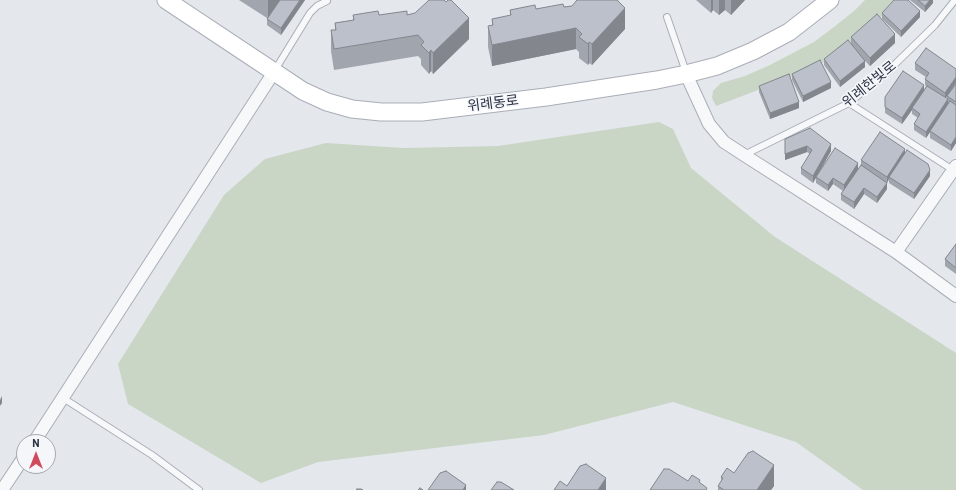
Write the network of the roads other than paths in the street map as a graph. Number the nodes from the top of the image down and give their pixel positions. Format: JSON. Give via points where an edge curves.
{"nodes":[{"id":1,"x":166,"y":0,"type":"edge"},
{"id":2,"x":830,"y":0,"type":"edge"},
{"id":3,"x":955,"y":0,"type":"edge"},
{"id":4,"x":327,"y":1,"type":"edge"},
{"id":5,"x":667,"y":16,"type":"dead end"},
{"id":6,"x":274,"y":72,"type":"junction"},
{"id":7,"x":686,"y":74,"type":"junction"},
{"id":8,"x":849,"y":103,"type":"junction"},
{"id":9,"x":744,"y":154,"type":"junction"},
{"id":10,"x":954,"y":168,"type":"edge"},
{"id":11,"x":896,"y":252,"type":"junction"},
{"id":12,"x":956,"y":296,"type":"edge"},
{"id":13,"x":63,"y":398,"type":"junction"},
{"id":14,"x":39,"y":434,"type":"edge"},
{"id":15,"x":16,"y":469,"type":"edge"},
{"id":16,"x":2,"y":490,"type":"edge"},
{"id":17,"x":199,"y":490,"type":"edge"}],
"edges":[{"from":1,"to":6,"type":"street","name":"위례동로"},
{"from":2,"to":7,"type":"street","name":"위례동로","via":[[789,32],[753,51],[717,66]]},
{"from":3,"to":8,"type":"lane","name":"위례한빛로","via":[[935,25],[887,72]]},
{"from":4,"to":6,"type":"lane","via":[[310,13]]},
{"from":5,"to":7,"type":"lane"},
{"from":6,"to":7,"type":"street","name":"위례동로","via":[[303,91],[327,102],[352,109],[381,112],[422,112],[538,98]]},
{"from":6,"to":13,"type":"street"},
{"from":7,"to":9,"type":"street","via":[[709,124],[724,142]]},
{"from":8,"to":9,"type":"lane","name":"위례한빛로"},
{"from":8,"to":10,"type":"lane"},
{"from":9,"to":11,"type":"street"},
{"from":10,"to":11,"type":"street"},
{"from":11,"to":12,"type":"street"},
{"from":13,"to":14,"type":"street"},
{"from":13,"to":17,"type":"lane","via":[[152,455]]},
{"from":15,"to":16,"type":"street"}]}
